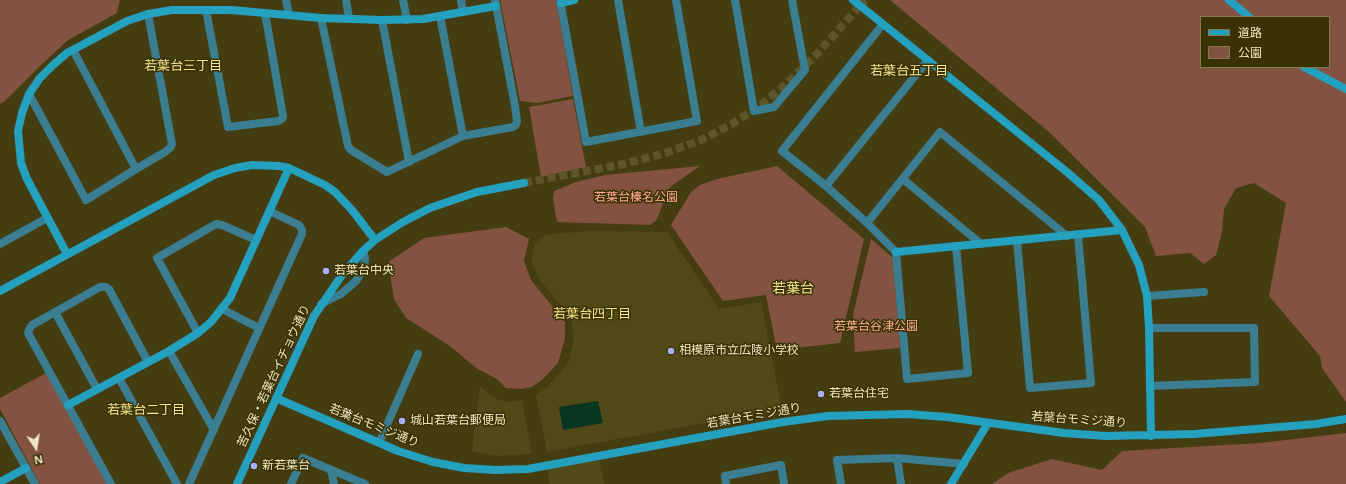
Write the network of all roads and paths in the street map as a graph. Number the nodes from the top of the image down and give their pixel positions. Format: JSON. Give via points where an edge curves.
{"nodes":[{"id":1,"x":286,"y":0,"type":"edge"},
{"id":2,"x":346,"y":0,"type":"edge"},
{"id":3,"x":403,"y":0,"type":"edge"},
{"id":4,"x":461,"y":0,"type":"edge"},
{"id":5,"x":574,"y":0,"type":"edge"},
{"id":6,"x":618,"y":0,"type":"edge"},
{"id":7,"x":676,"y":0,"type":"edge"},
{"id":8,"x":735,"y":0,"type":"edge"},
{"id":9,"x":792,"y":0,"type":"edge"},
{"id":10,"x":853,"y":0,"type":"edge"},
{"id":11,"x":1229,"y":0,"type":"edge"},
{"id":12,"x":561,"y":1,"type":"edge"},
{"id":13,"x":496,"y":3,"type":"edge"},
{"id":14,"x":206,"y":10,"type":"junction"},
{"id":15,"x":463,"y":12,"type":"junction"},
{"id":16,"x":265,"y":13,"type":"junction"},
{"id":17,"x":148,"y":14,"type":"junction"},
{"id":18,"x":289,"y":15,"type":"junction"},
{"id":19,"x":440,"y":16,"type":"junction"},
{"id":20,"x":1248,"y":16,"type":"edge"},
{"id":21,"x":322,"y":18,"type":"junction"},
{"id":22,"x":349,"y":18,"type":"junction"},
{"id":23,"x":382,"y":20,"type":"junction"},
{"id":24,"x":407,"y":20,"type":"junction"},
{"id":25,"x":883,"y":24,"type":"junction"},
{"id":26,"x":73,"y":50,"type":"junction"},
{"id":27,"x":928,"y":60,"type":"junction"},
{"id":28,"x":1306,"y":68,"type":"edge"},
{"id":29,"x":1346,"y":90,"type":"edge"},
{"id":30,"x":29,"y":94,"type":"junction"},
{"id":31,"x":640,"y":132,"type":"junction"},
{"id":32,"x":463,"y":136,"type":"junction"},
{"id":33,"x":409,"y":162,"type":"junction"},
{"id":34,"x":289,"y":168,"type":"junction"},
{"id":35,"x":136,"y":169,"type":"junction"},
{"id":36,"x":903,"y":179,"type":"junction"},
{"id":37,"x":524,"y":183,"type":"tunnel mouth"},
{"id":38,"x":826,"y":186,"type":"junction"},
{"id":39,"x":269,"y":211,"type":"junction"},
{"id":40,"x":47,"y":218,"type":"junction"},
{"id":41,"x":867,"y":224,"type":"junction"},
{"id":42,"x":1122,"y":230,"type":"junction"},
{"id":43,"x":1078,"y":234,"type":"junction"},
{"id":44,"x":1067,"y":236,"type":"junction"},
{"id":45,"x":256,"y":240,"type":"junction"},
{"id":46,"x":375,"y":240,"type":"junction"},
{"id":47,"x":1017,"y":240,"type":"junction"},
{"id":48,"x":0,"y":244,"type":"edge"},
{"id":49,"x":981,"y":244,"type":"junction"},
{"id":50,"x":956,"y":246,"type":"junction"},
{"id":51,"x":363,"y":251,"type":"junction"},
{"id":52,"x":896,"y":252,"type":"junction"},
{"id":53,"x":67,"y":254,"type":"junction"},
{"id":54,"x":0,"y":291,"type":"edge"},
{"id":55,"x":1204,"y":292,"type":"dead end"},
{"id":56,"x":1147,"y":296,"type":"junction"},
{"id":57,"x":321,"y":304,"type":"junction"},
{"id":58,"x":222,"y":309,"type":"junction"},
{"id":59,"x":55,"y":312,"type":"junction"},
{"id":60,"x":259,"y":328,"type":"junction"},
{"id":61,"x":1149,"y":328,"type":"junction"},
{"id":62,"x":198,"y":332,"type":"junction"},
{"id":63,"x":169,"y":351,"type":"junction"},
{"id":64,"x":418,"y":354,"type":"dead end"},
{"id":65,"x":148,"y":362,"type":"junction"},
{"id":66,"x":119,"y":378,"type":"junction"},
{"id":67,"x":1150,"y":386,"type":"junction"},
{"id":68,"x":97,"y":390,"type":"junction"},
{"id":69,"x":276,"y":398,"type":"junction"},
{"id":70,"x":68,"y":405,"type":"junction"},
{"id":71,"x":1346,"y":419,"type":"edge"},
{"id":72,"x":0,"y":421,"type":"edge"},
{"id":73,"x":988,"y":423,"type":"junction"},
{"id":74,"x":214,"y":430,"type":"junction"},
{"id":75,"x":1151,"y":436,"type":"junction"},
{"id":76,"x":379,"y":443,"type":"junction"},
{"id":77,"x":896,"y":458,"type":"junction"},
{"id":78,"x":964,"y":464,"type":"junction"},
{"id":79,"x":26,"y":468,"type":"junction"},
{"id":80,"x":331,"y":470,"type":"junction"},
{"id":81,"x":0,"y":482,"type":"edge"},
{"id":82,"x":35,"y":484,"type":"edge"},
{"id":83,"x":111,"y":484,"type":"edge"},
{"id":84,"x":177,"y":484,"type":"edge"},
{"id":85,"x":189,"y":484,"type":"edge"},
{"id":86,"x":237,"y":484,"type":"edge"},
{"id":87,"x":291,"y":484,"type":"edge"},
{"id":88,"x":334,"y":484,"type":"edge"},
{"id":89,"x":365,"y":484,"type":"edge"},
{"id":90,"x":726,"y":484,"type":"edge"},
{"id":91,"x":784,"y":484,"type":"edge"},
{"id":92,"x":841,"y":484,"type":"edge"},
{"id":93,"x":901,"y":484,"type":"edge"},
{"id":94,"x":951,"y":484,"type":"edge"}],
"edges":[{"from":1,"to":18,"type":"street"},
{"from":2,"to":22,"type":"street"},
{"from":3,"to":24,"type":"street"},
{"from":4,"to":15,"type":"street"},
{"from":5,"to":12,"type":"street"},
{"from":6,"to":31,"type":"street"},
{"from":7,"to":31,"type":"street","via":[[697,121]]},
{"from":8,"to":9,"type":"street","via":[[754,110],[774,106],[805,70]]},
{"from":10,"to":25,"type":"street"},
{"from":11,"to":20,"type":"street"},
{"from":12,"to":31,"type":"street","via":[[586,142]]},
{"from":13,"to":15,"type":"street"},
{"from":13,"to":32,"type":"street","via":[[517,121],[513,127]]},
{"from":14,"to":16,"type":"street"},
{"from":14,"to":16,"type":"street","via":[[228,127],[278,121],[283,116]]},
{"from":14,"to":17,"type":"street","via":[[172,10]]},
{"from":15,"to":19,"type":"street"},
{"from":16,"to":18,"type":"street"},
{"from":17,"to":26,"type":"street","via":[[127,21]]},
{"from":17,"to":35,"type":"street","via":[[172,144],[166,152]]},
{"from":18,"to":21,"type":"street"},
{"from":19,"to":24,"type":"street"},
{"from":19,"to":32,"type":"street"},
{"from":21,"to":22,"type":"street"},
{"from":21,"to":33,"type":"street","via":[[348,146],[387,172]]},
{"from":22,"to":23,"type":"street"},
{"from":23,"to":24,"type":"street"},
{"from":23,"to":33,"type":"street"},
{"from":25,"to":27,"type":"street"},
{"from":25,"to":38,"type":"street","via":[[782,151]]},
{"from":26,"to":30,"type":"street","via":[[40,78]]},
{"from":26,"to":35,"type":"street"},
{"from":27,"to":38,"type":"street"},
{"from":27,"to":42,"type":"street","via":[[1099,200]]},
{"from":28,"to":29,"type":"street"},
{"from":30,"to":35,"type":"street","via":[[86,200]]},
{"from":30,"to":40,"type":"street","via":[[18,131],[21,163]]},
{"from":32,"to":33,"type":"street"},
{"from":34,"to":39,"type":"street"},
{"from":34,"to":46,"type":"street","via":[[314,178],[335,192]]},
{"from":34,"to":53,"type":"street","via":[[252,165],[224,171]]},
{"from":36,"to":41,"type":"street"},
{"from":36,"to":44,"type":"street","via":[[940,132]]},
{"from":36,"to":49,"type":"street"},
{"from":37,"to":46,"type":"street","name":"苦久保・若葉台イチョウ通り","via":[[476,192],[430,208]]},
{"from":38,"to":41,"type":"street"},
{"from":39,"to":45,"type":"street"},
{"from":39,"to":60,"type":"street","via":[[299,225],[302,234]]},
{"from":40,"to":48,"type":"street"},
{"from":40,"to":53,"type":"street"},
{"from":41,"to":52,"type":"street"},
{"from":42,"to":43,"type":"street"},
{"from":42,"to":56,"type":"street","via":[[1139,265]]},
{"from":43,"to":44,"type":"street"},
{"from":43,"to":47,"type":"street","via":[[1091,383],[1030,388]]},
{"from":44,"to":47,"type":"street"},
{"from":45,"to":58,"type":"street","via":[[236,287]]},
{"from":45,"to":62,"type":"street","via":[[216,224],[157,258]]},
{"from":46,"to":51,"type":"street","name":"苦久保・若葉台イチョウ通り"},
{"from":47,"to":49,"type":"street"},
{"from":49,"to":50,"type":"street"},
{"from":50,"to":52,"type":"street"},
{"from":50,"to":52,"type":"street","via":[[968,373],[907,379]]},
{"from":51,"to":57,"type":"street","name":"苦久保・若葉台イチョウ通り","via":[[342,274]]},
{"from":51,"to":57,"type":"street","via":[[364,268],[356,280],[341,294]]},
{"from":53,"to":54,"type":"street"},
{"from":55,"to":56,"type":"street"},
{"from":56,"to":61,"type":"street"},
{"from":57,"to":69,"type":"street","name":"苦久保・若葉台イチョウ通り"},
{"from":58,"to":60,"type":"street"},
{"from":58,"to":62,"type":"street"},
{"from":59,"to":65,"type":"street","via":[[100,287],[109,289]]},
{"from":59,"to":68,"type":"street"},
{"from":59,"to":70,"type":"street","via":[[32,325],[28,333]]},
{"from":60,"to":74,"type":"street"},
{"from":61,"to":67,"type":"street"},
{"from":61,"to":67,"type":"street","via":[[1254,328],[1255,382]]},
{"from":62,"to":63,"type":"street"},
{"from":63,"to":65,"type":"street"},
{"from":63,"to":74,"type":"street"},
{"from":64,"to":76,"type":"street"},
{"from":65,"to":66,"type":"street"},
{"from":66,"to":68,"type":"street"},
{"from":66,"to":84,"type":"street"},
{"from":67,"to":75,"type":"street"},
{"from":68,"to":70,"type":"street"},
{"from":69,"to":76,"type":"street","name":"若葉台モミジ通り"},
{"from":69,"to":86,"type":"street","name":"苦久保・若葉台イチョウ通り"},
{"from":70,"to":83,"type":"street"},
{"from":71,"to":75,"type":"street","name":"若葉台モミジ通り"},
{"from":72,"to":79,"type":"street"},
{"from":73,"to":75,"type":"street","name":"若葉台モミジ通り","via":[[1106,436]]},
{"from":73,"to":76,"type":"street","name":"若葉台モミジ通り","via":[[907,414],[819,417],[528,469],[464,468],[398,452]]},
{"from":73,"to":78,"type":"street"},
{"from":74,"to":85,"type":"street"},
{"from":77,"to":78,"type":"street"},
{"from":77,"to":92,"type":"street","via":[[837,460]]},
{"from":77,"to":93,"type":"street"},
{"from":78,"to":94,"type":"street"},
{"from":79,"to":81,"type":"street"},
{"from":79,"to":82,"type":"street"},
{"from":80,"to":87,"type":"street","via":[[303,458]]},
{"from":80,"to":88,"type":"street"},
{"from":80,"to":89,"type":"street"},
{"from":90,"to":91,"type":"street","via":[[725,476],[781,465]]}]}
